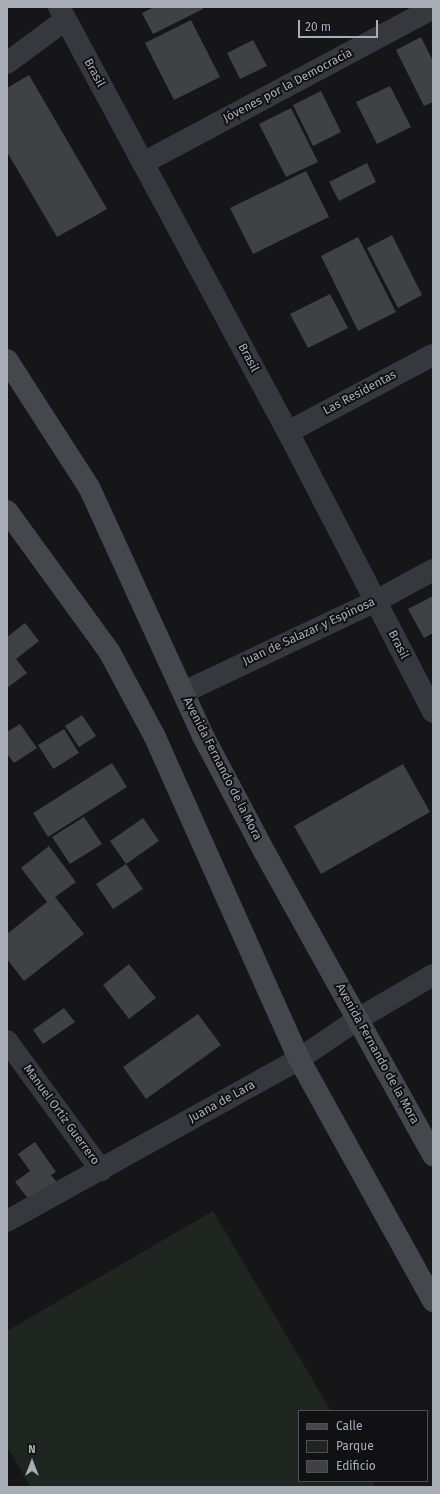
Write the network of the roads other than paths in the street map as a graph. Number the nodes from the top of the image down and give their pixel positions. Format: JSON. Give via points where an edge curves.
{"nodes":[{"id":1,"x":433,"y":8,"type":"edge"},
{"id":2,"x":62,"y":14,"type":"edge"},
{"id":3,"x":7,"y":63,"type":"edge"},
{"id":4,"x":143,"y":163,"type":"junction"},
{"id":5,"x":433,"y":355,"type":"edge"},
{"id":6,"x":7,"y":360,"type":"edge"},
{"id":7,"x":288,"y":432,"type":"junction"},
{"id":8,"x":7,"y":511,"type":"edge"},
{"id":9,"x":433,"y":570,"type":"edge"},
{"id":10,"x":376,"y":601,"type":"junction"},
{"id":11,"x":184,"y":692,"type":"junction"},
{"id":12,"x":433,"y":712,"type":"edge"},
{"id":13,"x":433,"y":975,"type":"edge"},
{"id":14,"x":358,"y":1019,"type":"junction"},
{"id":15,"x":7,"y":1041,"type":"edge"},
{"id":16,"x":299,"y":1059,"type":"junction"},
{"id":17,"x":433,"y":1155,"type":"edge"},
{"id":18,"x":101,"y":1170,"type":"junction"},
{"id":19,"x":7,"y":1221,"type":"edge"},
{"id":20,"x":433,"y":1301,"type":"edge"}],
"edges":[{"from":1,"to":4,"type":"street","name":"Jóvenes por la Democracia"},
{"from":2,"to":3,"type":"street"},
{"from":2,"to":4,"type":"street","name":"Brasil"},
{"from":4,"to":7,"type":"street","name":"Brasil"},
{"from":5,"to":7,"type":"street","name":"Las Residentas"},
{"from":6,"to":11,"type":"main road","name":"Avenida Fernando de la Mora","via":[[89,487]]},
{"from":7,"to":10,"type":"street","name":"Brasil"},
{"from":8,"to":16,"type":"main road","via":[[110,653],[147,721]]},
{"from":9,"to":10,"type":"street","name":"Juan de Salazar y Espinosa"},
{"from":10,"to":11,"type":"street","name":"Juan de Salazar y Espinosa"},
{"from":10,"to":12,"type":"street","name":"Brasil"},
{"from":11,"to":14,"type":"main road","name":"Avenida Fernando de la Mora","via":[[203,736],[265,853]]},
{"from":13,"to":14,"type":"street","name":"Juana de Lara"},
{"from":14,"to":16,"type":"street","name":"Juana de Lara"},
{"from":14,"to":17,"type":"main road","name":"Avenida Fernando de la Mora"},
{"from":15,"to":18,"type":"street","name":"Manuel Ortiz Guerrero"},
{"from":16,"to":18,"type":"street","name":"Juana de Lara"},
{"from":16,"to":20,"type":"main road"},
{"from":18,"to":19,"type":"street","name":"Juana de Lara"}]}
